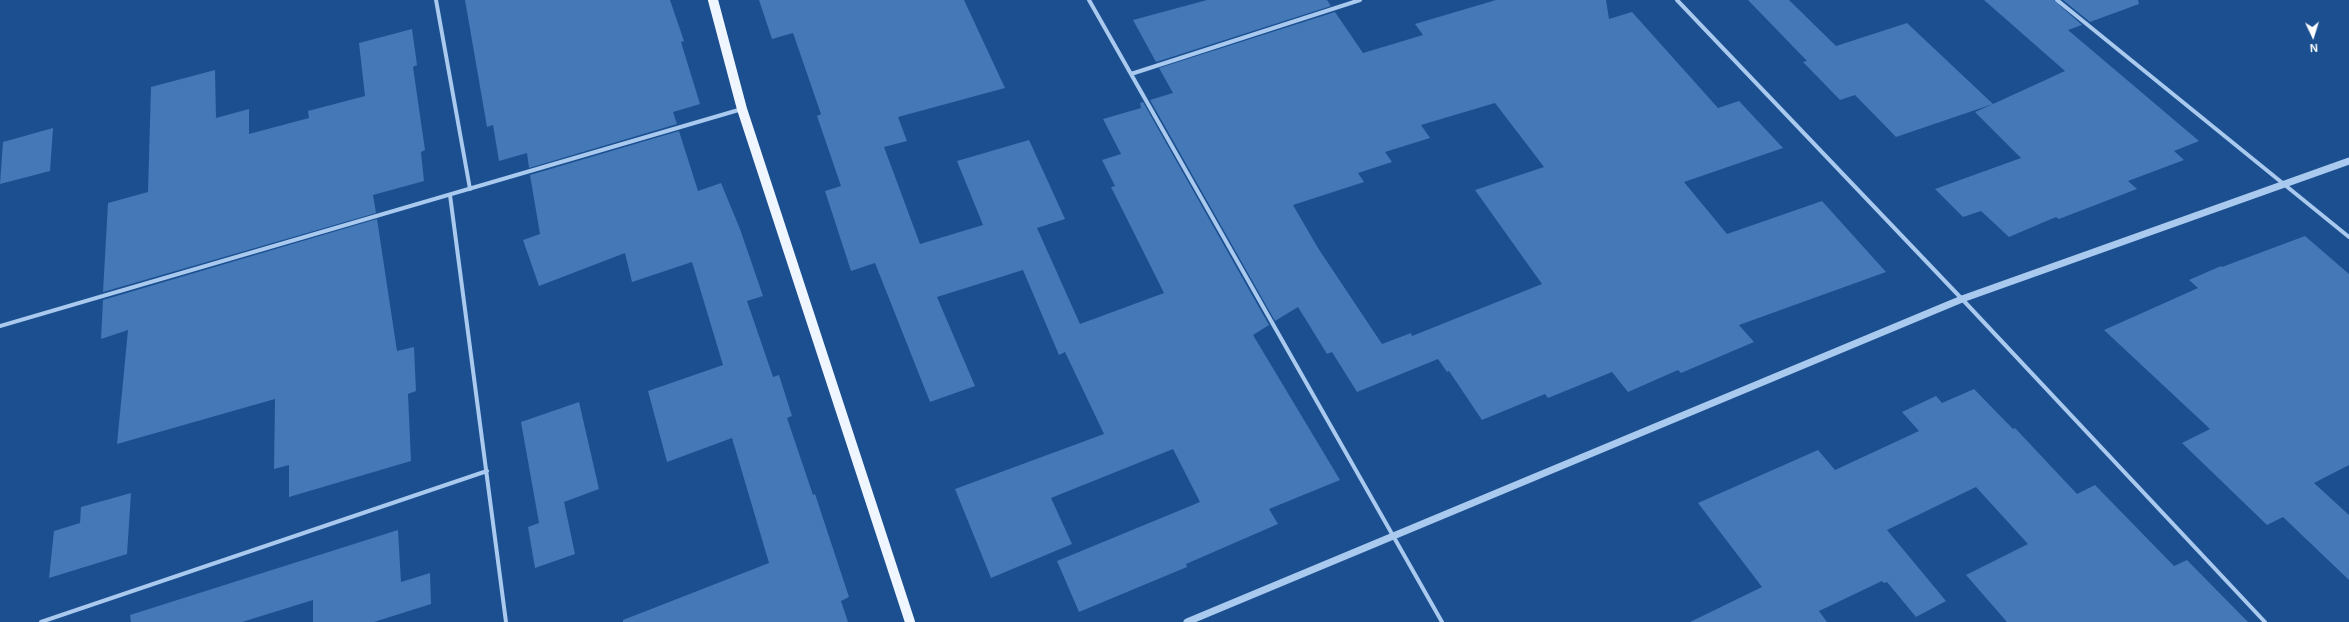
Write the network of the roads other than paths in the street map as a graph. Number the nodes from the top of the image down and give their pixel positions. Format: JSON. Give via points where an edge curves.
{"nodes":[{"id":1,"x":436,"y":0,"type":"edge"},
{"id":2,"x":713,"y":0,"type":"edge"},
{"id":3,"x":1090,"y":0,"type":"edge"},
{"id":4,"x":1360,"y":0,"type":"edge"},
{"id":5,"x":1677,"y":0,"type":"edge"},
{"id":6,"x":2057,"y":0,"type":"edge"},
{"id":7,"x":1131,"y":74,"type":"junction"},
{"id":8,"x":742,"y":109,"type":"junction"},
{"id":9,"x":2349,"y":161,"type":"edge"},
{"id":10,"x":2285,"y":184,"type":"junction"},
{"id":11,"x":470,"y":189,"type":"junction"},
{"id":12,"x":450,"y":195,"type":"junction"},
{"id":13,"x":2349,"y":237,"type":"edge"},
{"id":14,"x":1962,"y":299,"type":"junction"},
{"id":15,"x":0,"y":326,"type":"edge"},
{"id":16,"x":487,"y":471,"type":"junction"},
{"id":17,"x":1392,"y":536,"type":"junction"},
{"id":18,"x":41,"y":622,"type":"edge"},
{"id":19,"x":506,"y":622,"type":"edge"},
{"id":20,"x":910,"y":622,"type":"edge"},
{"id":21,"x":1187,"y":622,"type":"edge"},
{"id":22,"x":1442,"y":622,"type":"edge"},
{"id":23,"x":2265,"y":622,"type":"edge"}],
"edges":[{"from":1,"to":11,"type":"street"},
{"from":2,"to":8,"type":"main road"},
{"from":3,"to":7,"type":"street"},
{"from":4,"to":7,"type":"street"},
{"from":5,"to":14,"type":"street"},
{"from":6,"to":10,"type":"street"},
{"from":7,"to":17,"type":"street"},
{"from":8,"to":11,"type":"street"},
{"from":8,"to":20,"type":"main road"},
{"from":9,"to":10,"type":"street"},
{"from":10,"to":13,"type":"street"},
{"from":10,"to":14,"type":"street"},
{"from":11,"to":12,"type":"street"},
{"from":12,"to":15,"type":"street"},
{"from":12,"to":16,"type":"street"},
{"from":14,"to":17,"type":"street"},
{"from":14,"to":23,"type":"street"},
{"from":16,"to":18,"type":"street"},
{"from":16,"to":19,"type":"street"},
{"from":17,"to":21,"type":"street"},
{"from":17,"to":22,"type":"street"}]}
